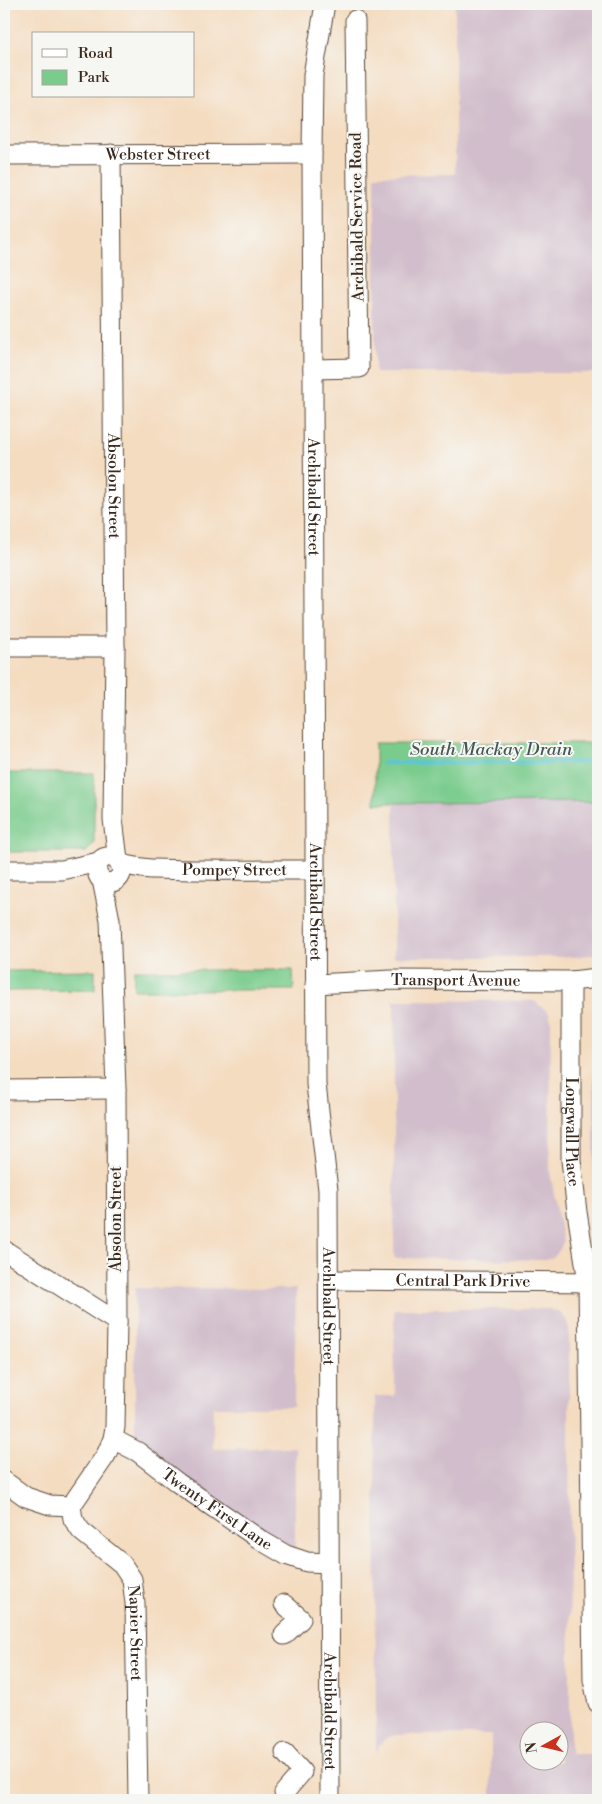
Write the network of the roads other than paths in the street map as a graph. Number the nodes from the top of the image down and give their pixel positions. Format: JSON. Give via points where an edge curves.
{"nodes":[{"id":1,"x":325,"y":4,"type":"edge"},
{"id":2,"x":355,"y":20,"type":"dead end"},
{"id":3,"x":111,"y":154,"type":"junction"},
{"id":4,"x":312,"y":154,"type":"junction"},
{"id":5,"x":4,"y":155,"type":"edge"},
{"id":6,"x":313,"y":369,"type":"junction"},
{"id":7,"x":4,"y":647,"type":"edge"},
{"id":8,"x":115,"y":647,"type":"junction"},
{"id":9,"x":4,"y":870,"type":"edge"},
{"id":10,"x":110,"y":870,"type":"junction"},
{"id":11,"x":315,"y":870,"type":"junction"},
{"id":12,"x":598,"y":978,"type":"edge"},
{"id":13,"x":571,"y":981,"type":"junction"},
{"id":14,"x":315,"y":984,"type":"junction"},
{"id":15,"x":116,"y":1089,"type":"junction"},
{"id":16,"x":4,"y":1090,"type":"edge"},
{"id":17,"x":4,"y":1250,"type":"edge"},
{"id":18,"x":328,"y":1280,"type":"junction"},
{"id":19,"x":593,"y":1282,"type":"edge"},
{"id":20,"x":117,"y":1322,"type":"junction"},
{"id":21,"x":113,"y":1439,"type":"junction"},
{"id":22,"x":4,"y":1481,"type":"edge"},
{"id":23,"x":71,"y":1506,"type":"junction"},
{"id":24,"x":329,"y":1563,"type":"junction"},
{"id":25,"x":284,"y":1604,"type":"dead end"},
{"id":26,"x":301,"y":1619,"type":"junction"},
{"id":27,"x":330,"y":1619,"type":"junction"},
{"id":28,"x":284,"y":1635,"type":"dead end"},
{"id":29,"x":598,"y":1703,"type":"edge"},
{"id":30,"x":285,"y":1754,"type":"dead end"},
{"id":31,"x":302,"y":1772,"type":"junction"},
{"id":32,"x":330,"y":1773,"type":"junction"},
{"id":33,"x":284,"y":1794,"type":"dead end"},
{"id":34,"x":138,"y":1800,"type":"edge"},
{"id":35,"x":330,"y":1800,"type":"edge"}],
"edges":[{"from":1,"to":4,"type":"street","name":"Archibald Street","via":[[313,75]]},
{"from":2,"to":6,"type":"street","name":"Archibald Service Road","via":[[359,368]]},
{"from":3,"to":4,"type":"street","name":"Webster Street"},
{"from":3,"to":5,"type":"street","name":"Webster Street"},
{"from":3,"to":8,"type":"street","name":"Absolon Street"},
{"from":4,"to":6,"type":"street","name":"Archibald Street"},
{"from":6,"to":11,"type":"street","name":"Archibald Street"},
{"from":7,"to":8,"type":"street"},
{"from":8,"to":10,"type":"street","name":"Absolon Street"},
{"from":9,"to":10,"type":"street","name":"Pompey Street"},
{"from":10,"to":11,"type":"street","name":"Pompey Street"},
{"from":10,"to":15,"type":"street","name":"Absolon Street"},
{"from":11,"to":14,"type":"street","name":"Archibald Street"},
{"from":12,"to":13,"type":"street","name":"Transport Avenue"},
{"from":13,"to":14,"type":"street","name":"Transport Avenue","via":[[392,980]]},
{"from":13,"to":19,"type":"street","name":"Longwall Place","via":[[571,1160],[577,1212]]},
{"from":14,"to":18,"type":"street","name":"Archibald Street","via":[[316,1084],[328,1190]]},
{"from":15,"to":16,"type":"street"},
{"from":15,"to":20,"type":"street","name":"Absolon Street"},
{"from":17,"to":20,"type":"street"},
{"from":18,"to":19,"type":"street","name":"Central Park Drive"},
{"from":18,"to":24,"type":"street","name":"Archibald Street"},
{"from":19,"to":29,"type":"street","name":"Longwall Place","via":[[593,1680]]},
{"from":20,"to":21,"type":"street","name":"Absolon Street"},
{"from":21,"to":23,"type":"street","name":"Absolon Street","via":[[106,1455]]},
{"from":21,"to":24,"type":"street","name":"Twenty First Lane","via":[[138,1452],[286,1555],[307,1562]]},
{"from":22,"to":23,"type":"street","via":[[26,1496],[50,1505]]},
{"from":23,"to":34,"type":"street","name":"Napier Street","via":[[73,1519],[82,1531],[122,1564],[132,1579]]},
{"from":24,"to":27,"type":"street","name":"Archibald Street"},
{"from":25,"to":26,"type":"street"},
{"from":26,"to":27,"type":"street"},
{"from":26,"to":28,"type":"street"},
{"from":27,"to":32,"type":"street","name":"Archibald Street"},
{"from":30,"to":31,"type":"street"},
{"from":31,"to":32,"type":"street"},
{"from":31,"to":33,"type":"street"},
{"from":32,"to":35,"type":"street","name":"Archibald Street"}]}
